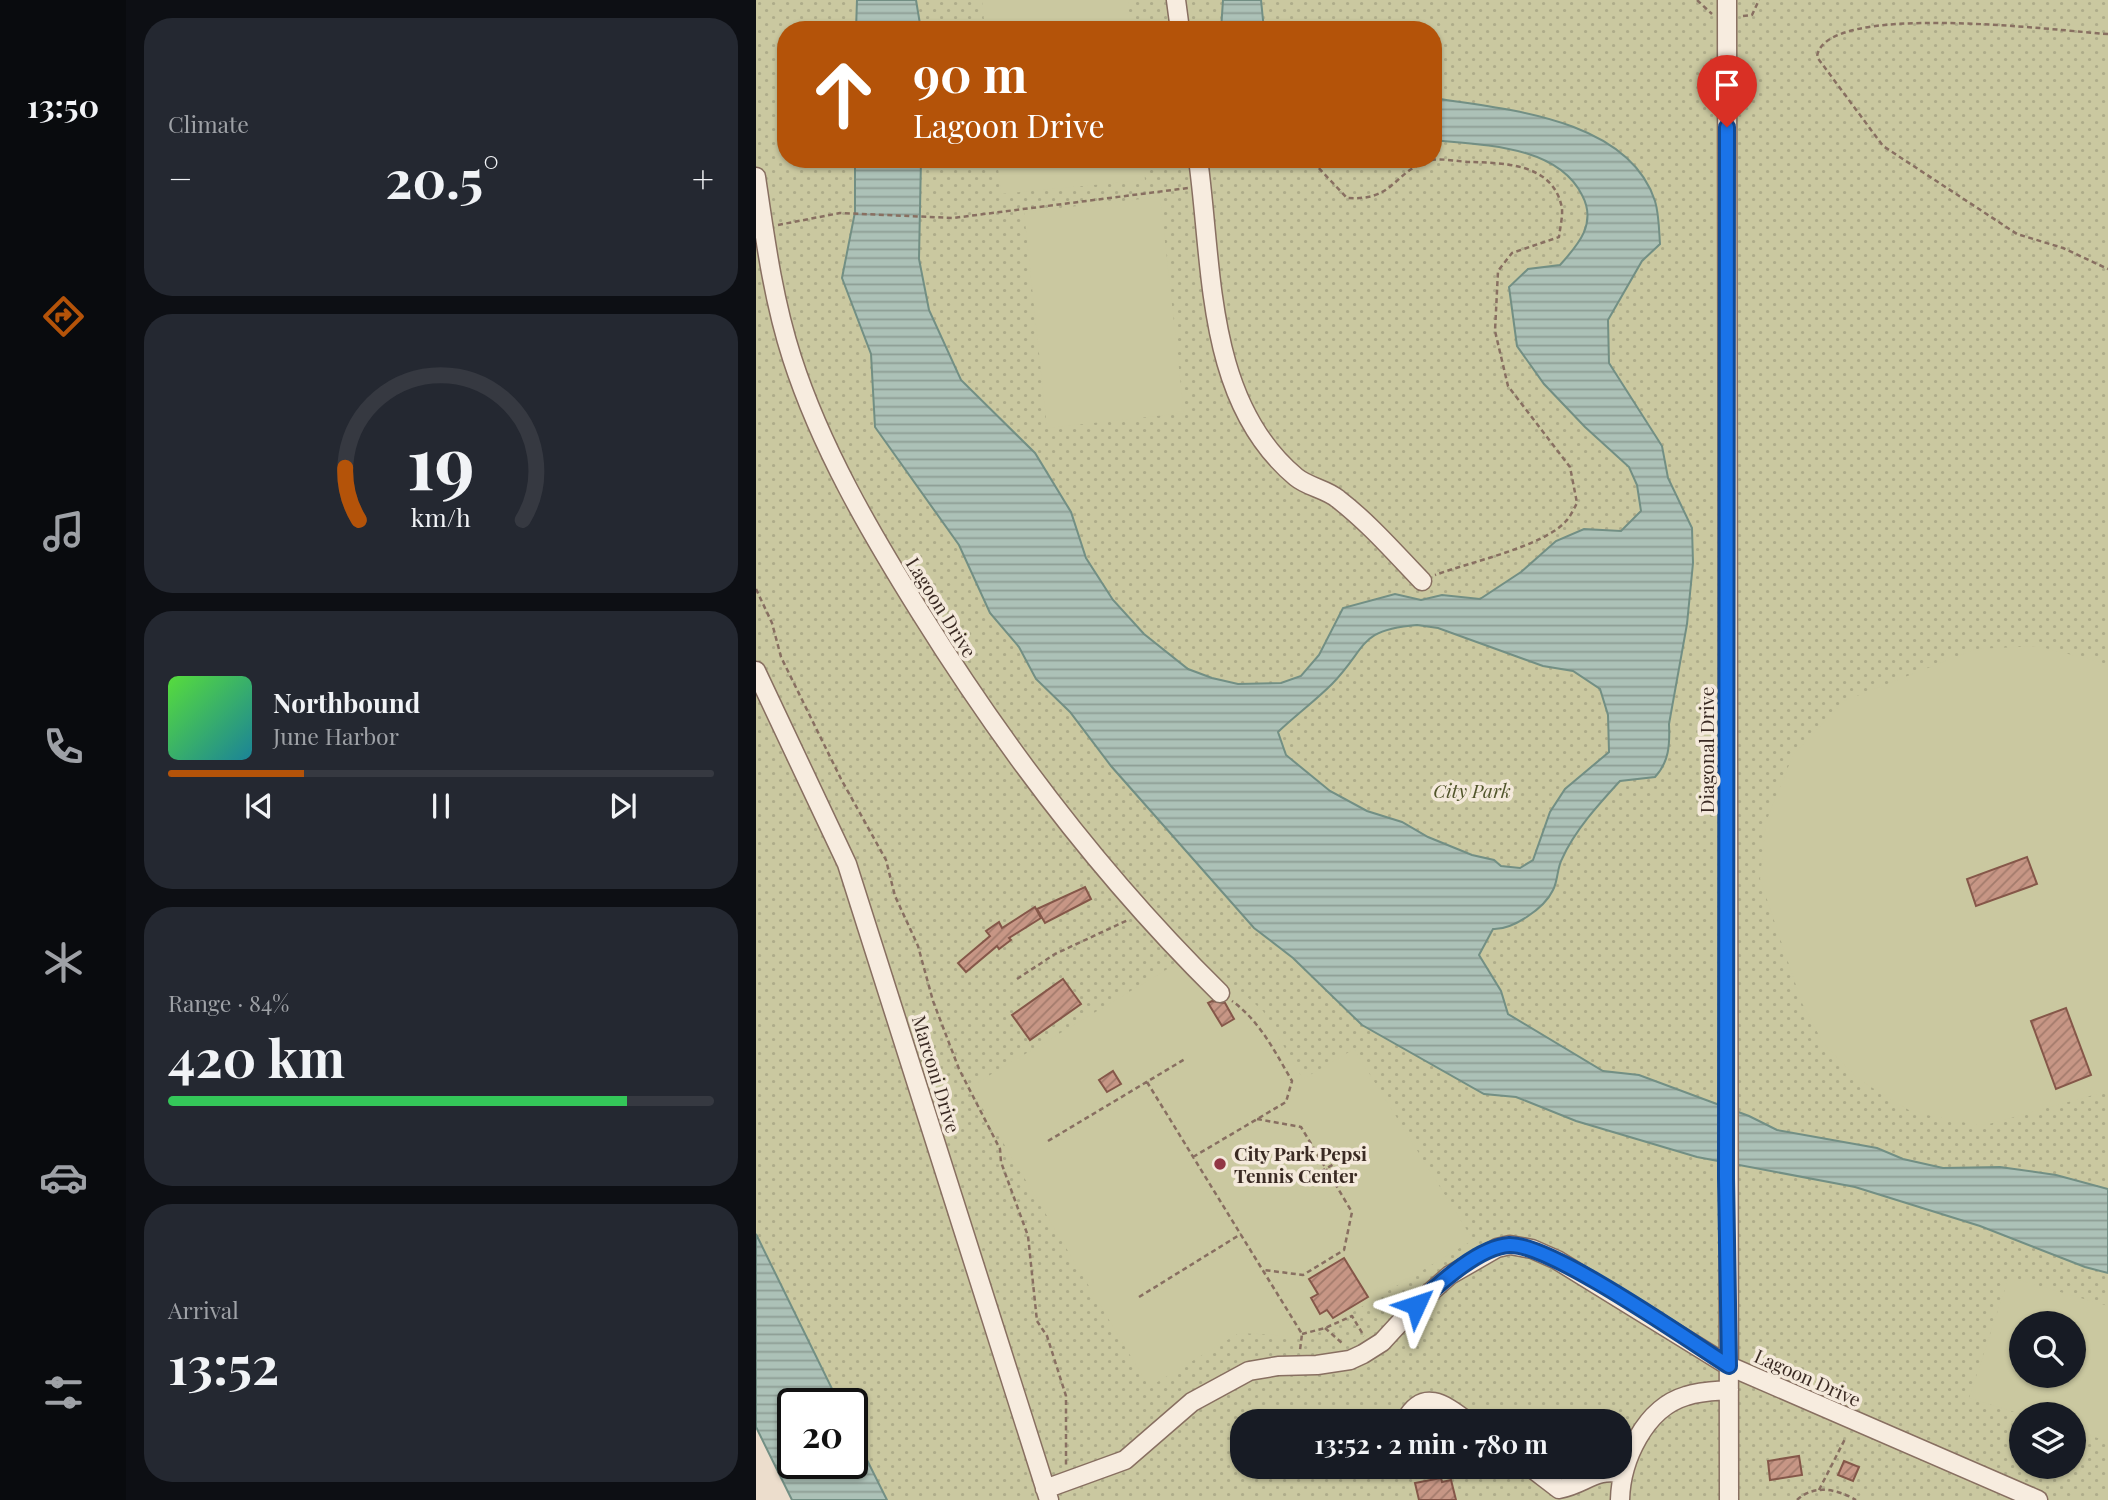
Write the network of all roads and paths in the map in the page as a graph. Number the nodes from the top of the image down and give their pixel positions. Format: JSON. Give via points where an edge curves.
{"nodes":[{"id":1,"x":1176,"y":0,"type":"edge"},
{"id":2,"x":1759,"y":0,"type":"edge"},
{"id":3,"x":1727,"y":8,"type":"edge"},
{"id":4,"x":1937,"y":17,"type":"dead end"},
{"id":5,"x":1961,"y":18,"type":"dead end"},
{"id":6,"x":1882,"y":19,"type":"dead end"},
{"id":7,"x":1179,"y":21,"type":"edge"},
{"id":8,"x":1871,"y":21,"type":"dead end"},
{"id":9,"x":1849,"y":25,"type":"dead end"},
{"id":10,"x":1840,"y":29,"type":"dead end"},
{"id":11,"x":2108,"y":34,"type":"edge"},
{"id":12,"x":1442,"y":161,"type":"edge"},
{"id":13,"x":1199,"y":168,"type":"edge"},
{"id":14,"x":1319,"y":168,"type":"edge"},
{"id":15,"x":1418,"y":168,"type":"edge"},
{"id":16,"x":756,"y":177,"type":"edge"},
{"id":17,"x":1202,"y":187,"type":"junction"},
{"id":18,"x":764,"y":229,"type":"junction"},
{"id":19,"x":2108,"y":269,"type":"edge"},
{"id":20,"x":1422,"y":581,"type":"joint"},
{"id":21,"x":756,"y":589,"type":"edge"},
{"id":22,"x":756,"y":671,"type":"edge"},
{"id":23,"x":1143,"y":914,"type":"junction"},
{"id":24,"x":1017,"y":979,"type":"dead end"},
{"id":25,"x":1220,"y":993,"type":"joint"},
{"id":26,"x":1185,"y":1059,"type":"dead end"},
{"id":27,"x":1147,"y":1082,"type":"junction"},
{"id":28,"x":1257,"y":1119,"type":"junction"},
{"id":29,"x":1048,"y":1141,"type":"dead end"},
{"id":30,"x":1360,"y":1149,"type":"dead end"},
{"id":31,"x":1193,"y":1157,"type":"junction"},
{"id":32,"x":1326,"y":1168,"type":"junction"},
{"id":33,"x":1306,"y":1180,"type":"dead end"},
{"id":34,"x":1241,"y":1234,"type":"junction"},
{"id":35,"x":1263,"y":1270,"type":"junction"},
{"id":36,"x":1139,"y":1297,"type":"dead end"},
{"id":37,"x":1325,"y":1328,"type":"junction"},
{"id":38,"x":1301,"y":1334,"type":"junction"},
{"id":39,"x":1368,"y":1342,"type":"dead end"},
{"id":40,"x":1346,"y":1351,"type":"dead end"},
{"id":41,"x":1299,"y":1353,"type":"dead end"},
{"id":42,"x":1729,"y":1366,"type":"junction"},
{"id":43,"x":1729,"y":1390,"type":"junction"},
{"id":44,"x":1412,"y":1409,"type":"edge"},
{"id":45,"x":1450,"y":1409,"type":"edge"},
{"id":46,"x":1845,"y":1439,"type":"dead end"},
{"id":47,"x":1632,"y":1454,"type":"edge"},
{"id":48,"x":1546,"y":1479,"type":"edge"},
{"id":49,"x":1586,"y":1479,"type":"edge"},
{"id":50,"x":1623,"y":1479,"type":"edge"},
{"id":51,"x":1073,"y":1480,"type":"junction"},
{"id":52,"x":1819,"y":1490,"type":"junction"},
{"id":53,"x":1047,"y":1494,"type":"edge"},
{"id":54,"x":1620,"y":1500,"type":"edge"},
{"id":55,"x":1729,"y":1500,"type":"edge"},
{"id":56,"x":1797,"y":1500,"type":"edge"},
{"id":57,"x":1856,"y":1500,"type":"edge"},
{"id":58,"x":2038,"y":1500,"type":"edge"}],
"edges":[{"from":1,"to":7,"type":"street"},
{"from":2,"to":3,"type":"path","via":[[1752,15]]},
{"from":3,"to":42,"type":"street","name":"Diagonal Drive"},
{"from":4,"to":6,"type":"path"},
{"from":5,"to":11,"type":"path"},
{"from":8,"to":9,"type":"path"},
{"from":10,"to":19,"type":"path","via":[[1818,45],[1817,57],[1884,146],[2017,234]]},
{"from":12,"to":20,"type":"path","via":[[1509,164],[1543,176],[1562,206],[1559,237],[1512,253],[1498,271],[1496,331],[1508,386],[1570,467],[1577,503],[1565,523],[1539,538]]},
{"from":13,"to":17,"type":"street"},
{"from":14,"to":15,"type":"path","via":[[1347,198],[1364,199],[1387,192]]},
{"from":16,"to":18,"type":"street","name":"Lagoon Drive"},
{"from":17,"to":18,"type":"path","via":[[953,218],[851,213]]},
{"from":17,"to":20,"type":"street","via":[[1218,333],[1239,399],[1264,441],[1297,478],[1335,496]]},
{"from":18,"to":23,"type":"street","name":"Lagoon Drive","via":[[772,284],[792,358],[822,435],[879,547],[977,702],[1070,827]]},
{"from":21,"to":51,"type":"path","via":[[781,657],[886,860],[895,897],[918,946],[955,1057],[1000,1149],[1028,1236],[1037,1321],[1047,1336],[1066,1396],[1065,1464]]},
{"from":22,"to":53,"type":"street","name":"Marconi Drive","via":[[847,864]]},
{"from":23,"to":24,"type":"path","via":[[1055,954]]},
{"from":23,"to":25,"type":"street","name":"Lagoon Drive"},
{"from":25,"to":28,"type":"path","via":[[1244,1010],[1265,1035],[1292,1081],[1286,1102]]},
{"from":26,"to":27,"type":"path"},
{"from":27,"to":29,"type":"path"},
{"from":27,"to":31,"type":"path"},
{"from":28,"to":31,"type":"path"},
{"from":28,"to":32,"type":"path","via":[[1301,1127]]},
{"from":30,"to":32,"type":"path"},
{"from":31,"to":34,"type":"path"},
{"from":32,"to":33,"type":"path"},
{"from":32,"to":35,"type":"path","via":[[1352,1212],[1344,1250],[1303,1275]]},
{"from":34,"to":35,"type":"path"},
{"from":34,"to":36,"type":"path"},
{"from":35,"to":38,"type":"path"},
{"from":37,"to":38,"type":"path"},
{"from":37,"to":39,"type":"path","via":[[1352,1316]]},
{"from":37,"to":40,"type":"path"},
{"from":38,"to":41,"type":"path"},
{"from":42,"to":43,"type":"street","name":"Diagonal Drive"},
{"from":42,"to":51,"type":"street","name":"Lagoon Drive","via":[[1573,1269],[1532,1249],[1510,1245],[1468,1262],[1363,1354],[1317,1365],[1249,1371],[1192,1402],[1125,1460]]},
{"from":42,"to":58,"type":"street","name":"Lagoon Drive"},
{"from":43,"to":47,"type":"street","via":[[1684,1396],[1666,1405],[1653,1416]]},
{"from":43,"to":55,"type":"street","name":"Diagonal Drive"},
{"from":44,"to":45,"type":"street","via":[[1427,1401]]},
{"from":46,"to":52,"type":"path"},
{"from":48,"to":49,"type":"street","via":[[1559,1489]]},
{"from":50,"to":54,"type":"street"},
{"from":51,"to":53,"type":"street","name":"Lagoon Drive"},
{"from":52,"to":56,"type":"path"},
{"from":52,"to":57,"type":"path","via":[[1832,1489]]}]}
